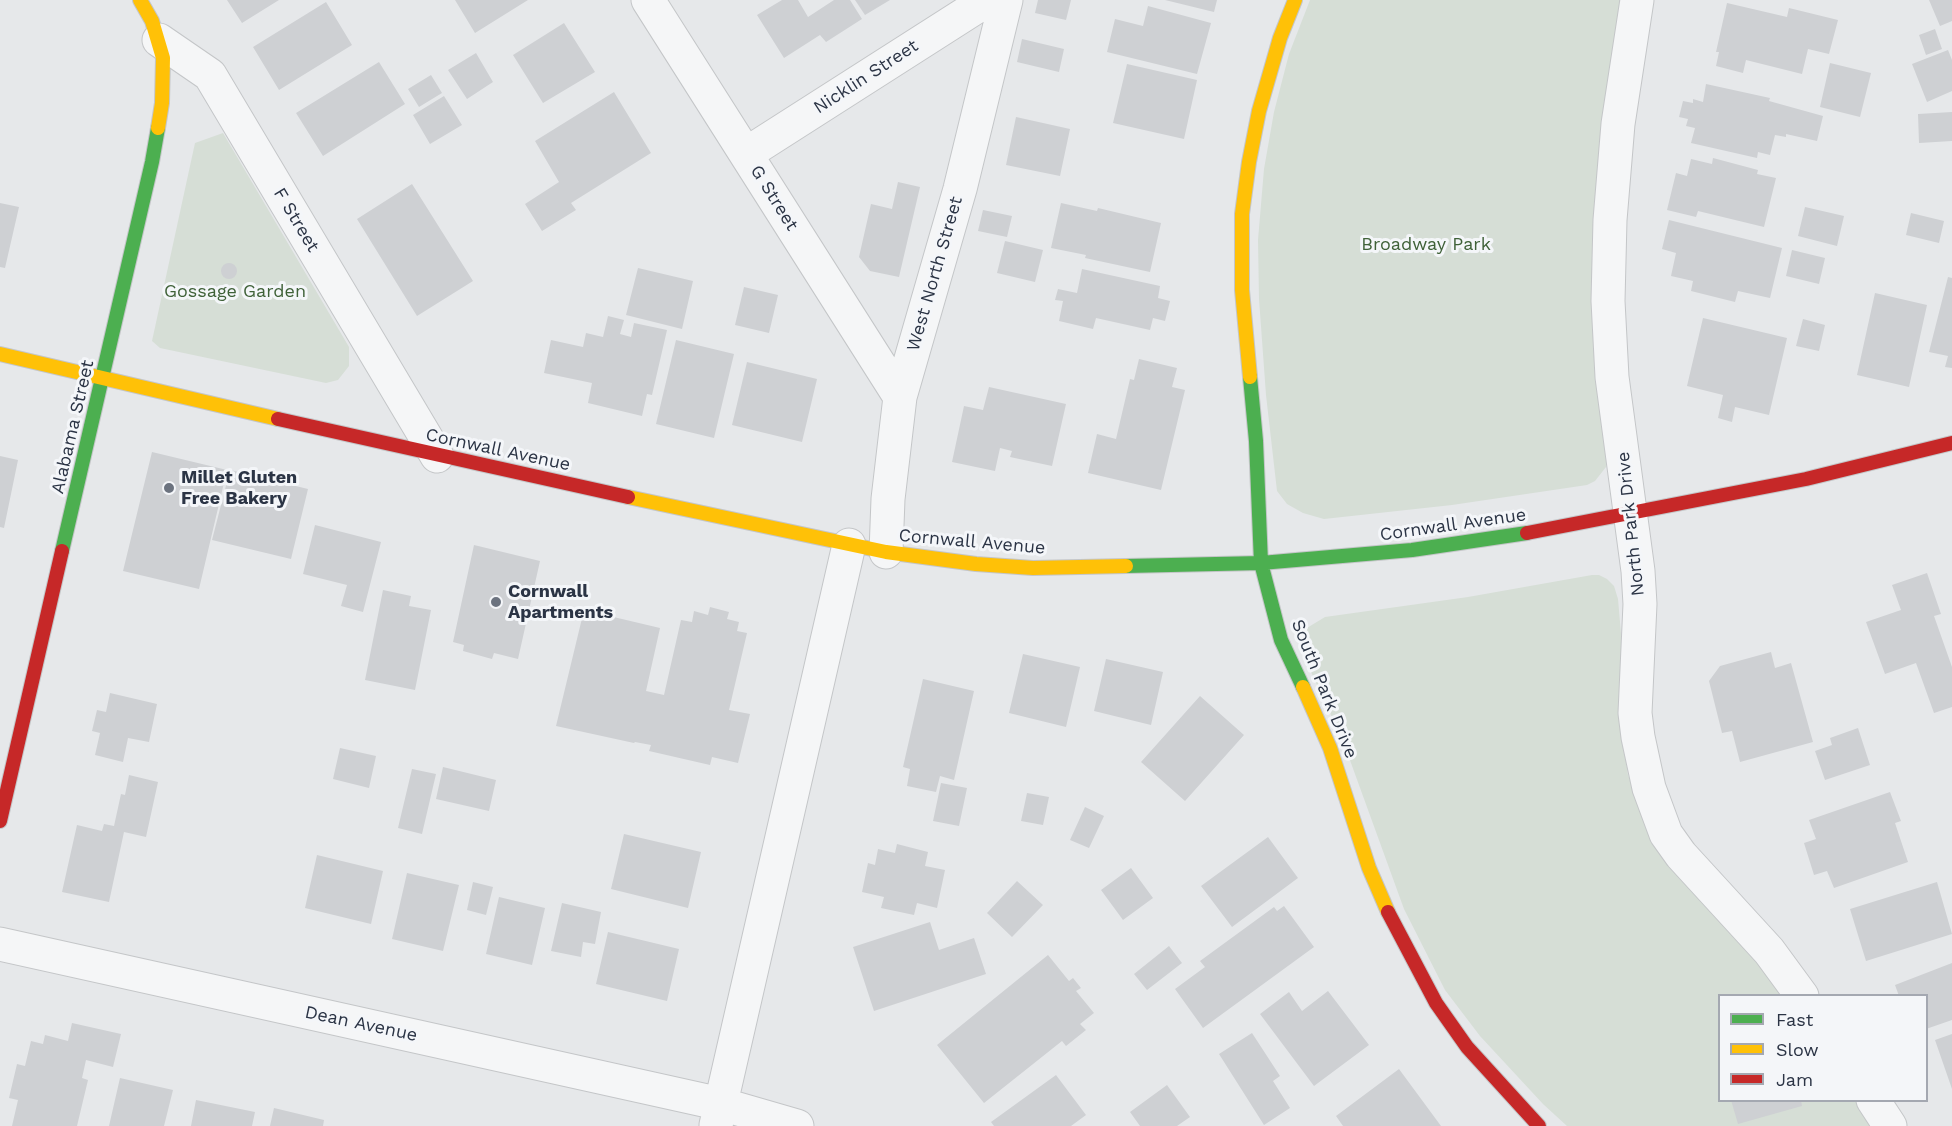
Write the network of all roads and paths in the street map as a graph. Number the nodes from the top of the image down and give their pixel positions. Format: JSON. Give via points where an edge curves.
{"nodes":[{"id":1,"x":140,"y":0,"type":"edge"},
{"id":2,"x":648,"y":0,"type":"edge"},
{"id":3,"x":987,"y":0,"type":"edge"},
{"id":4,"x":1006,"y":0,"type":"edge"},
{"id":5,"x":1295,"y":0,"type":"edge"},
{"id":6,"x":1637,"y":0,"type":"edge"},
{"id":7,"x":159,"y":40,"type":"junction"},
{"id":8,"x":746,"y":154,"type":"junction"},
{"id":9,"x":0,"y":354,"type":"edge"},
{"id":10,"x":102,"y":377,"type":"junction"},
{"id":11,"x":900,"y":397,"type":"junction"},
{"id":12,"x":1952,"y":443,"type":"edge"},
{"id":13,"x":437,"y":456,"type":"junction"},
{"id":14,"x":1632,"y":514,"type":"junction"},
{"id":15,"x":849,"y":545,"type":"junction"},
{"id":16,"x":886,"y":552,"type":"junction"},
{"id":17,"x":1261,"y":563,"type":"junction"},
{"id":18,"x":0,"y":821,"type":"edge"},
{"id":19,"x":0,"y":944,"type":"edge"},
{"id":20,"x":1801,"y":994,"type":"edge"},
{"id":21,"x":1874,"y":1102,"type":"edge"},
{"id":22,"x":719,"y":1115,"type":"edge"},
{"id":23,"x":797,"y":1126,"type":"edge"},
{"id":24,"x":1539,"y":1126,"type":"edge"},
{"id":25,"x":1890,"y":1126,"type":"edge"}],
"edges":[{"from":1,"to":7,"type":"main road"},
{"from":2,"to":8,"type":"street","name":"G Street"},
{"from":3,"to":8,"type":"street","name":"Nicklin Street"},
{"from":4,"to":11,"type":"street","name":"West North Street","via":[[960,189]]},
{"from":5,"to":17,"type":"main road","name":"South Park Drive","via":[[1258,111],[1242,213],[1242,290],[1256,441]]},
{"from":6,"to":14,"type":"street","name":"North Park Drive","via":[[1618,124],[1608,301],[1612,377]]},
{"from":7,"to":10,"type":"main road","name":"Alabama Street","via":[[163,77],[156,142]]},
{"from":7,"to":13,"type":"street","name":"F Street","via":[[210,75]]},
{"from":8,"to":11,"type":"street","name":"G Street"},
{"from":9,"to":10,"type":"main road","name":"Cornwall Avenue"},
{"from":10,"to":13,"type":"main road","name":"Cornwall Avenue"},
{"from":10,"to":18,"type":"main road","name":"Alabama Street"},
{"from":11,"to":16,"type":"street","name":"West North Street"},
{"from":12,"to":14,"type":"main road","name":"Cornwall Avenue","via":[[1806,479]]},
{"from":13,"to":15,"type":"main road","name":"Cornwall Avenue"},
{"from":14,"to":17,"type":"main road","name":"Cornwall Avenue","via":[[1412,550]]},
{"from":14,"to":20,"type":"street","name":"North Park Drive","via":[[1640,604],[1635,713],[1642,761],[1657,813],[1681,855],[1769,951]]},
{"from":15,"to":16,"type":"main road","name":"Cornwall Avenue"},
{"from":15,"to":22,"type":"street"},
{"from":16,"to":17,"type":"main road","name":"Cornwall Avenue","via":[[1033,568]]},
{"from":17,"to":24,"type":"main road","name":"South Park Drive","via":[[1281,640],[1330,748],[1381,898],[1436,1004],[1467,1047]]},
{"from":19,"to":22,"type":"street","name":"Dean Avenue"},
{"from":21,"to":25,"type":"street"},
{"from":22,"to":23,"type":"street","name":"Dean Avenue"}]}
